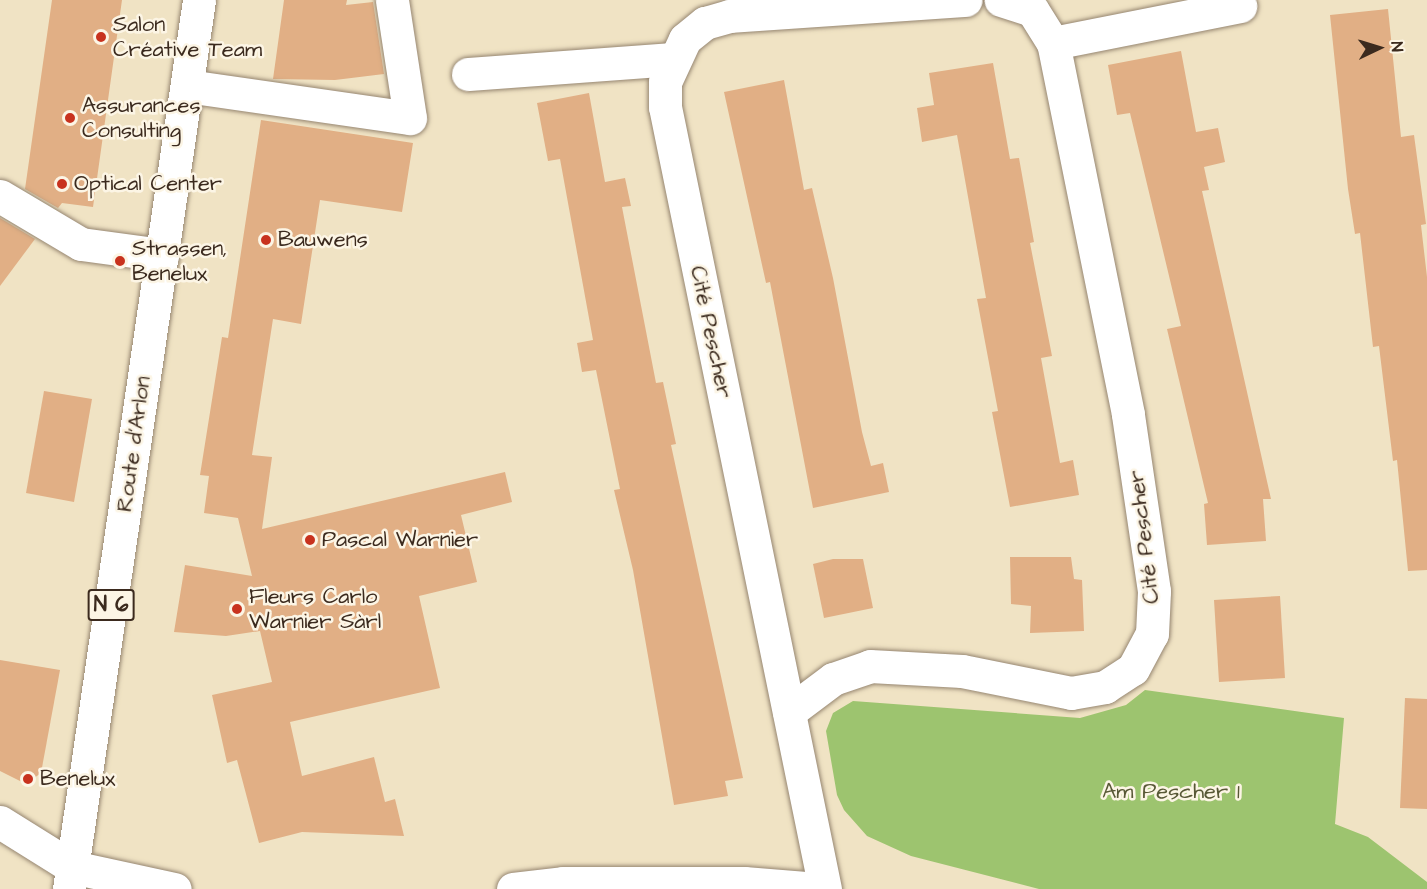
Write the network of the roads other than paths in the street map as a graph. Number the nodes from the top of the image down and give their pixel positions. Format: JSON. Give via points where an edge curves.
{"nodes":[{"id":1,"x":200,"y":0,"type":"edge"},
{"id":2,"x":392,"y":0,"type":"edge"},
{"id":3,"x":965,"y":0,"type":"edge"},
{"id":4,"x":1001,"y":0,"type":"edge"},
{"id":5,"x":1240,"y":6,"type":"dead end"},
{"id":6,"x":1053,"y":43,"type":"junction"},
{"id":7,"x":673,"y":59,"type":"junction"},
{"id":8,"x":468,"y":74,"type":"dead end"},
{"id":9,"x":187,"y":86,"type":"junction"},
{"id":10,"x":0,"y":196,"type":"edge"},
{"id":11,"x":162,"y":255,"type":"junction"},
{"id":12,"x":789,"y":712,"type":"junction"},
{"id":13,"x":0,"y":822,"type":"edge"},
{"id":14,"x":71,"y":878,"type":"edge"},
{"id":15,"x":175,"y":889,"type":"edge"},
{"id":16,"x":513,"y":889,"type":"edge"},
{"id":17,"x":818,"y":889,"type":"edge"},
{"id":18,"x":825,"y":889,"type":"edge"}],
"edges":[{"from":1,"to":9,"type":"street","name":"Route d'Arlon","number":"N 6"},
{"from":2,"to":9,"type":"street","via":[[410,118]]},
{"from":3,"to":7,"type":"street","name":"Cité Pescher","via":[[730,15],[705,23]]},
{"from":4,"to":6,"type":"street","name":"Cité Pescher","via":[[1032,9]]},
{"from":5,"to":6,"type":"street"},
{"from":6,"to":12,"type":"street","name":"Cité Pescher","via":[[1128,414],[1154,591],[1152,634],[1133,669],[1105,687],[1071,693],[962,670],[870,666],[833,680]]},
{"from":7,"to":8,"type":"street"},
{"from":7,"to":12,"type":"street","name":"Cité Pescher","via":[[664,82],[665,107]]},
{"from":9,"to":11,"type":"street","name":"Route d'Arlon","number":"N 6"},
{"from":10,"to":11,"type":"street","via":[[81,244]]},
{"from":11,"to":14,"type":"street","name":"Route d'Arlon","number":"N 6"},
{"from":12,"to":18,"type":"street","name":"Cité Pescher"},
{"from":13,"to":14,"type":"street"},
{"from":14,"to":15,"type":"street"},
{"from":16,"to":17,"type":"street","via":[[563,883],[744,883]]}]}
